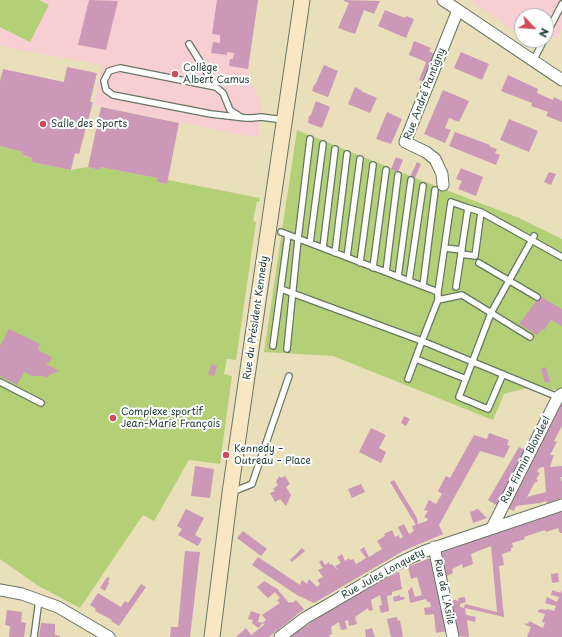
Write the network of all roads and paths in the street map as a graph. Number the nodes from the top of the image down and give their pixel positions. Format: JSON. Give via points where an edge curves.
{"nodes":[{"id":1,"x":302,"y":0,"type":"edge"},
{"id":2,"x":443,"y":0,"type":"edge"},
{"id":3,"x":562,"y":4,"type":"edge"},
{"id":4,"x":458,"y":10,"type":"junction"},
{"id":5,"x":554,"y":20,"type":"edge"},
{"id":6,"x":189,"y":44,"type":"dead end"},
{"id":7,"x":540,"y":48,"type":"edge"},
{"id":8,"x":533,"y":61,"type":"junction"},
{"id":9,"x":562,"y":80,"type":"edge"},
{"id":10,"x":216,"y":87,"type":"junction"},
{"id":11,"x":241,"y":118,"type":"junction"},
{"id":12,"x":285,"y":120,"type":"junction"},
{"id":13,"x":310,"y":139,"type":"dead end"},
{"id":14,"x":323,"y":144,"type":"dead end"},
{"id":15,"x":335,"y":149,"type":"dead end"},
{"id":16,"x":347,"y":154,"type":"dead end"},
{"id":17,"x":360,"y":159,"type":"dead end"},
{"id":18,"x":373,"y":165,"type":"dead end"},
{"id":19,"x":386,"y":170,"type":"dead end"},
{"id":20,"x":398,"y":175,"type":"dead end"},
{"id":21,"x":411,"y":180,"type":"dead end"},
{"id":22,"x":423,"y":186,"type":"dead end"},
{"id":23,"x":439,"y":187,"type":"joint"},
{"id":24,"x":468,"y":208,"type":"junction"},
{"id":25,"x":481,"y":212,"type":"junction"},
{"id":26,"x":281,"y":232,"type":"dead end"},
{"id":27,"x":288,"y":235,"type":"junction"},
{"id":28,"x":533,"y":238,"type":"junction"},
{"id":29,"x":298,"y":239,"type":"junction"},
{"id":30,"x":310,"y":243,"type":"junction"},
{"id":31,"x":323,"y":248,"type":"junction"},
{"id":32,"x":445,"y":248,"type":"junction"},
{"id":33,"x":461,"y":252,"type":"junction"},
{"id":34,"x":335,"y":253,"type":"junction"},
{"id":35,"x":347,"y":257,"type":"junction"},
{"id":36,"x":562,"y":257,"type":"edge"},
{"id":37,"x":360,"y":262,"type":"junction"},
{"id":38,"x":479,"y":263,"type":"dead end"},
{"id":39,"x":373,"y":268,"type":"junction"},
{"id":40,"x":386,"y":272,"type":"junction"},
{"id":41,"x":398,"y":277,"type":"junction"},
{"id":42,"x":410,"y":281,"type":"junction"},
{"id":43,"x":508,"y":281,"type":"junction"},
{"id":44,"x":423,"y":286,"type":"junction"},
{"id":45,"x":456,"y":287,"type":"dead end"},
{"id":46,"x":281,"y":288,"type":"junction"},
{"id":47,"x":438,"y":292,"type":"junction"},
{"id":48,"x":293,"y":293,"type":"junction"},
{"id":49,"x":537,"y":297,"type":"dead end"},
{"id":50,"x":438,"y":300,"type":"junction"},
{"id":51,"x":491,"y":313,"type":"junction"},
{"id":52,"x":530,"y":337,"type":"dead end"},
{"id":53,"x":422,"y":341,"type":"junction"},
{"id":54,"x":273,"y":346,"type":"dead end"},
{"id":55,"x":287,"y":349,"type":"dead end"},
{"id":56,"x":416,"y":359,"type":"junction"},
{"id":57,"x":472,"y":362,"type":"junction"},
{"id":58,"x":503,"y":374,"type":"junction"},
{"id":59,"x":289,"y":376,"type":"dead end"},
{"id":60,"x":408,"y":379,"type":"dead end"},
{"id":61,"x":466,"y":379,"type":"junction"},
{"id":62,"x":0,"y":382,"type":"edge"},
{"id":63,"x":560,"y":396,"type":"edge"},
{"id":64,"x":41,"y":403,"type":"dead end"},
{"id":65,"x":230,"y":493,"type":"junction"},
{"id":66,"x":562,"y":505,"type":"edge"},
{"id":67,"x":492,"y":528,"type":"junction"},
{"id":68,"x":434,"y":547,"type":"junction"},
{"id":69,"x":0,"y":590,"type":"edge"},
{"id":70,"x":39,"y":599,"type":"junction"},
{"id":71,"x":34,"y":637,"type":"edge"},
{"id":72,"x":109,"y":637,"type":"edge"},
{"id":73,"x":212,"y":637,"type":"edge"},
{"id":74,"x":280,"y":637,"type":"edge"},
{"id":75,"x":454,"y":637,"type":"edge"}],
"edges":[{"from":1,"to":12,"type":"main road","name":"Rue du Président Kennedy"},
{"from":2,"to":4,"type":"street"},
{"from":3,"to":5,"type":"lane"},
{"from":4,"to":8,"type":"street"},
{"from":4,"to":23,"type":"street","name":"Rue André Pantigny","via":[[405,142],[435,159],[442,174]]},
{"from":6,"to":10,"type":"lane"},
{"from":7,"to":8,"type":"lane"},
{"from":8,"to":9,"type":"street"},
{"from":10,"to":11,"type":"lane","via":[[223,93],[230,110]]},
{"from":10,"to":11,"type":"lane","via":[[120,68],[109,71],[104,81],[106,90],[113,95]]},
{"from":11,"to":12,"type":"lane","via":[[261,116]]},
{"from":12,"to":65,"type":"main road","name":"Rue du Président Kennedy"},
{"from":13,"to":29,"type":"lane"},
{"from":14,"to":30,"type":"lane"},
{"from":15,"to":31,"type":"lane"},
{"from":16,"to":34,"type":"lane"},
{"from":17,"to":35,"type":"lane"},
{"from":18,"to":37,"type":"lane"},
{"from":19,"to":39,"type":"lane"},
{"from":20,"to":40,"type":"lane"},
{"from":21,"to":41,"type":"lane"},
{"from":22,"to":42,"type":"lane"},
{"from":23,"to":44,"type":"lane"},
{"from":24,"to":25,"type":"lane"},
{"from":24,"to":32,"type":"lane","via":[[452,202]]},
{"from":24,"to":33,"type":"lane"},
{"from":25,"to":28,"type":"lane"},
{"from":25,"to":33,"type":"lane","via":[[475,256]]},
{"from":26,"to":27,"type":"lane"},
{"from":27,"to":29,"type":"lane"},
{"from":27,"to":46,"type":"lane"},
{"from":28,"to":36,"type":"lane"},
{"from":28,"to":43,"type":"lane"},
{"from":29,"to":30,"type":"lane"},
{"from":29,"to":48,"type":"lane"},
{"from":30,"to":31,"type":"lane"},
{"from":31,"to":34,"type":"lane"},
{"from":32,"to":33,"type":"lane"},
{"from":32,"to":47,"type":"lane"},
{"from":33,"to":45,"type":"lane"},
{"from":34,"to":35,"type":"lane"},
{"from":35,"to":37,"type":"lane"},
{"from":37,"to":39,"type":"lane"},
{"from":38,"to":43,"type":"lane"},
{"from":39,"to":40,"type":"lane"},
{"from":40,"to":41,"type":"lane"},
{"from":41,"to":42,"type":"lane"},
{"from":42,"to":44,"type":"lane"},
{"from":43,"to":49,"type":"lane"},
{"from":43,"to":51,"type":"lane"},
{"from":44,"to":47,"type":"lane"},
{"from":46,"to":48,"type":"lane"},
{"from":46,"to":54,"type":"lane"},
{"from":47,"to":50,"type":"lane"},
{"from":48,"to":53,"type":"lane"},
{"from":48,"to":55,"type":"lane"},
{"from":50,"to":51,"type":"lane","via":[[462,295]]},
{"from":50,"to":53,"type":"lane"},
{"from":51,"to":52,"type":"lane"},
{"from":51,"to":57,"type":"lane"},
{"from":53,"to":56,"type":"lane"},
{"from":53,"to":57,"type":"lane"},
{"from":56,"to":60,"type":"lane"},
{"from":56,"to":61,"type":"lane"},
{"from":57,"to":58,"type":"lane"},
{"from":57,"to":61,"type":"lane"},
{"from":58,"to":61,"type":"lane","via":[[488,409],[459,397]]},
{"from":58,"to":63,"type":"lane"},
{"from":59,"to":65,"type":"lane","via":[[252,484]]},
{"from":62,"to":64,"type":"lane"},
{"from":63,"to":67,"type":"street","name":"Rue Firmin Blondeel"},
{"from":65,"to":73,"type":"main road","name":"Rue du Président Kennedy"},
{"from":66,"to":67,"type":"street","name":"Rue Jules Lonquety"},
{"from":67,"to":68,"type":"street","name":"Rue Jules Lonquety"},
{"from":68,"to":74,"type":"street","name":"Rue Jules Lonquety","via":[[399,563],[305,618]]},
{"from":68,"to":75,"type":"street","name":"Rue de L'Asile"},
{"from":69,"to":70,"type":"street"},
{"from":70,"to":71,"type":"lane"},
{"from":70,"to":72,"type":"street","via":[[71,613]]}]}
